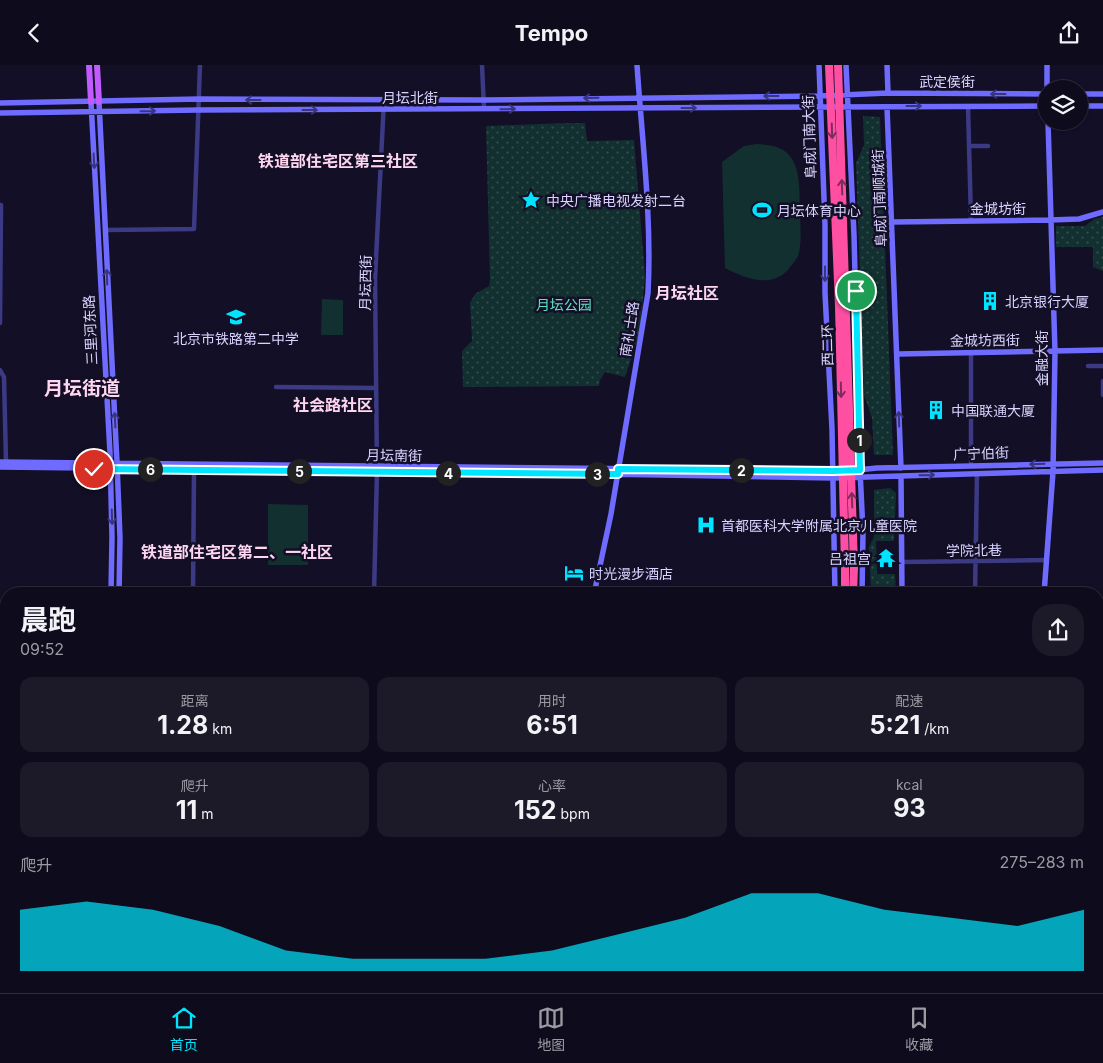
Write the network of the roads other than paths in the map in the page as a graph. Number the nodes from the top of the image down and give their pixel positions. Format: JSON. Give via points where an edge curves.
{"nodes":[{"id":1,"x":89,"y":65,"type":"edge"},
{"id":2,"x":97,"y":65,"type":"edge"},
{"id":3,"x":200,"y":65,"type":"edge"},
{"id":4,"x":482,"y":65,"type":"edge"},
{"id":5,"x":638,"y":65,"type":"edge"},
{"id":6,"x":829,"y":65,"type":"edge"},
{"id":7,"x":838,"y":65,"type":"edge"},
{"id":8,"x":887,"y":65,"type":"edge"},
{"id":9,"x":1047,"y":65,"type":"edge"},
{"id":10,"x":819,"y":68,"type":"edge"},
{"id":11,"x":846,"y":68,"type":"edge"},
{"id":12,"x":1047,"y":80,"type":"edge"},
{"id":13,"x":1103,"y":90,"type":"edge"},
{"id":14,"x":888,"y":93,"type":"junction"},
{"id":15,"x":1038,"y":94,"type":"edge"},
{"id":16,"x":848,"y":95,"type":"junction"},
{"id":17,"x":1100,"y":95,"type":"edge"},
{"id":18,"x":819,"y":96,"type":"junction"},
{"id":19,"x":640,"y":97,"type":"junction"},
{"id":20,"x":199,"y":99,"type":"junction"},
{"id":21,"x":384,"y":100,"type":"junction"},
{"id":22,"x":484,"y":100,"type":"junction"},
{"id":23,"x":91,"y":102,"type":"junction"},
{"id":24,"x":99,"y":102,"type":"junction"},
{"id":25,"x":0,"y":103,"type":"edge"},
{"id":26,"x":848,"y":106,"type":"junction"},
{"id":27,"x":968,"y":106,"type":"junction"},
{"id":28,"x":1038,"y":106,"type":"edge"},
{"id":29,"x":1088,"y":106,"type":"edge"},
{"id":30,"x":1103,"y":106,"type":"edge"},
{"id":31,"x":820,"y":107,"type":"junction"},
{"id":32,"x":888,"y":107,"type":"junction"},
{"id":33,"x":640,"y":108,"type":"junction"},
{"id":34,"x":384,"y":109,"type":"junction"},
{"id":35,"x":484,"y":109,"type":"junction"},
{"id":36,"x":199,"y":110,"type":"junction"},
{"id":37,"x":95,"y":112,"type":"junction"},
{"id":38,"x":0,"y":113,"type":"edge"},
{"id":39,"x":1048,"y":130,"type":"edge"},
{"id":40,"x":969,"y":146,"type":"junction"},
{"id":41,"x":988,"y":146,"type":"dead end"},
{"id":42,"x":1,"y":205,"type":"edge"},
{"id":43,"x":1103,"y":212,"type":"edge"},
{"id":44,"x":1050,"y":220,"type":"junction"},
{"id":45,"x":971,"y":221,"type":"junction"},
{"id":46,"x":892,"y":222,"type":"junction"},
{"id":47,"x":106,"y":231,"type":"junction"},
{"id":48,"x":0,"y":323,"type":"edge"},
{"id":49,"x":1103,"y":350,"type":"edge"},
{"id":50,"x":1056,"y":352,"type":"junction"},
{"id":51,"x":971,"y":353,"type":"junction"},
{"id":52,"x":898,"y":354,"type":"junction"},
{"id":53,"x":1088,"y":366,"type":"dead end"},
{"id":54,"x":1103,"y":366,"type":"edge"},
{"id":55,"x":0,"y":370,"type":"edge"},
{"id":56,"x":1103,"y":381,"type":"edge"},
{"id":57,"x":1103,"y":386,"type":"edge"},
{"id":58,"x":276,"y":387,"type":"dead end"},
{"id":59,"x":376,"y":388,"type":"junction"},
{"id":60,"x":1103,"y":395,"type":"edge"},
{"id":61,"x":832,"y":429,"type":"junction"},
{"id":62,"x":845,"y":429,"type":"junction"},
{"id":63,"x":859,"y":429,"type":"junction"},
{"id":64,"x":3,"y":461,"type":"edge"},
{"id":65,"x":1055,"y":463,"type":"junction"},
{"id":66,"x":1103,"y":463,"type":"edge"},
{"id":67,"x":114,"y":466,"type":"junction"},
{"id":68,"x":971,"y":466,"type":"junction"},
{"id":69,"x":0,"y":467,"type":"edge"},
{"id":70,"x":901,"y":468,"type":"junction"},
{"id":71,"x":377,"y":469,"type":"junction"},
{"id":72,"x":194,"y":470,"type":"junction"},
{"id":73,"x":860,"y":470,"type":"junction"},
{"id":74,"x":1103,"y":470,"type":"edge"},
{"id":75,"x":833,"y":471,"type":"junction"},
{"id":76,"x":847,"y":471,"type":"junction"},
{"id":77,"x":618,"y":472,"type":"junction"},
{"id":78,"x":1055,"y":472,"type":"junction"},
{"id":79,"x":977,"y":474,"type":"junction"},
{"id":80,"x":902,"y":476,"type":"junction"},
{"id":81,"x":833,"y":478,"type":"junction"},
{"id":82,"x":847,"y":478,"type":"junction"},
{"id":83,"x":861,"y":478,"type":"junction"},
{"id":84,"x":1047,"y":560,"type":"junction"},
{"id":85,"x":975,"y":561,"type":"junction"},
{"id":86,"x":902,"y":562,"type":"junction"},
{"id":87,"x":111,"y":587,"type":"edge"},
{"id":88,"x":119,"y":587,"type":"edge"},
{"id":89,"x":193,"y":587,"type":"edge"},
{"id":90,"x":374,"y":587,"type":"edge"},
{"id":91,"x":595,"y":587,"type":"edge"},
{"id":92,"x":835,"y":587,"type":"edge"},
{"id":93,"x":845,"y":587,"type":"edge"},
{"id":94,"x":854,"y":587,"type":"edge"},
{"id":95,"x":862,"y":587,"type":"edge"},
{"id":96,"x":902,"y":587,"type":"edge"},
{"id":97,"x":974,"y":587,"type":"edge"},
{"id":98,"x":1046,"y":587,"type":"edge"},
{"id":99,"x":1047,"y":587,"type":"edge"}],
"edges":[{"from":1,"to":23,"type":"main road","name":"三里河东路"},
{"from":2,"to":24,"type":"main road","name":"三里河东路"},
{"from":3,"to":20,"type":"street"},
{"from":4,"to":22,"type":"street"},
{"from":5,"to":19,"type":"main road","name":"南礼士路"},
{"from":6,"to":93,"type":"highway","name":"西二环","one_way":true,"bridge":true,"via":[[839,306]]},
{"from":94,"to":7,"type":"highway","name":"西二环","one_way":true,"bridge":true},
{"from":8,"to":14,"type":"main road"},
{"from":9,"to":12,"type":"main road"},
{"from":10,"to":11,"type":"main road"},
{"from":10,"to":18,"type":"main road","name":"阜成门南大街"},
{"from":11,"to":16,"type":"main road"},
{"from":13,"to":17,"type":"main road"},
{"from":15,"to":14,"type":"main road","name":"武定侯街","one_way":true},
{"from":14,"to":16,"type":"main road","name":"武定侯街"},
{"from":16,"to":18,"type":"main road","name":"武定侯街"},
{"from":16,"to":26,"type":"main road"},
{"from":18,"to":19,"type":"main road","name":"月坛北街","one_way":true},
{"from":18,"to":31,"type":"main road","name":"阜成门南大街"},
{"from":19,"to":22,"type":"main road","name":"月坛北街","one_way":true},
{"from":19,"to":33,"type":"main road","name":"南礼士路"},
{"from":21,"to":20,"type":"main road","name":"月坛北街","one_way":true},
{"from":20,"to":24,"type":"main road","name":"月坛北街"},
{"from":20,"to":36,"type":"street"},
{"from":21,"to":22,"type":"main road","name":"月坛北街"},
{"from":21,"to":34,"type":"street","name":"月坛西街"},
{"from":22,"to":35,"type":"street"},
{"from":23,"to":24,"type":"main road","name":"月坛北街"},
{"from":23,"to":25,"type":"main road","name":"月坛北街"},
{"from":23,"to":37,"type":"main road","name":"三里河东路"},
{"from":24,"to":37,"type":"main road","name":"三里河东路"},
{"from":26,"to":31,"type":"main road","name":"武定侯街"},
{"from":26,"to":32,"type":"main road","name":"武定侯街"},
{"from":26,"to":63,"type":"main road"},
{"from":27,"to":28,"type":"main road","name":"武定侯街"},
{"from":32,"to":27,"type":"main road","name":"武定侯街","one_way":true},
{"from":27,"to":40,"type":"street"},
{"from":29,"to":30,"type":"main road"},
{"from":33,"to":31,"type":"main road","name":"月坛北街","one_way":true},
{"from":31,"to":61,"type":"main road","name":"阜成门南大街","one_way":true},
{"from":32,"to":46,"type":"main road","name":"阜成门南顺城街"},
{"from":35,"to":33,"type":"main road","name":"月坛北街","one_way":true},
{"from":33,"to":77,"type":"main road","name":"南礼士路","via":[[648,293]]},
{"from":34,"to":35,"type":"main road","name":"月坛北街"},
{"from":36,"to":34,"type":"main road","name":"月坛北街","one_way":true},
{"from":34,"to":59,"type":"street","name":"月坛西街","via":[[375,279]]},
{"from":37,"to":36,"type":"main road","name":"月坛北街","one_way":true},
{"from":36,"to":47,"type":"street","via":[[194,229]]},
{"from":37,"to":38,"type":"main road","name":"月坛北街"},
{"from":37,"to":47,"type":"main road","name":"三里河东路"},
{"from":37,"to":67,"type":"main road","name":"三里河东路","one_way":true},
{"from":39,"to":44,"type":"main road","name":"金融大街"},
{"from":40,"to":41,"type":"street"},
{"from":40,"to":45,"type":"street"},
{"from":42,"to":48,"type":"street"},
{"from":43,"to":44,"type":"main road","name":"金城坊街","via":[[1079,219]]},
{"from":44,"to":45,"type":"main road","name":"金城坊街"},
{"from":44,"to":50,"type":"main road","name":"金融大街"},
{"from":45,"to":46,"type":"main road","name":"金城坊街"},
{"from":46,"to":52,"type":"main road","name":"阜成门南顺城街"},
{"from":67,"to":47,"type":"main road","name":"三里河东路","one_way":true},
{"from":49,"to":50,"type":"main road","name":"金城坊西街"},
{"from":50,"to":51,"type":"main road","name":"金城坊西街"},
{"from":50,"to":65,"type":"main road","name":"金融大街"},
{"from":51,"to":52,"type":"main road","name":"金城坊西街"},
{"from":51,"to":68,"type":"street"},
{"from":70,"to":52,"type":"main road","name":"阜成门南顺城街","one_way":true},
{"from":53,"to":54,"type":"street"},
{"from":55,"to":64,"type":"street","via":[[4,377]]},
{"from":56,"to":57,"type":"street"},
{"from":57,"to":60,"type":"street"},
{"from":58,"to":59,"type":"street"},
{"from":59,"to":71,"type":"street","name":"月坛西街"},
{"from":61,"to":62,"type":"main road"},
{"from":61,"to":75,"type":"main road","name":"阜成门南大街"},
{"from":62,"to":63,"type":"main road"},
{"from":62,"to":76,"type":"main road"},
{"from":63,"to":73,"type":"main road"},
{"from":64,"to":67,"type":"main road","name":"月坛南街"},
{"from":65,"to":66,"type":"main road","name":"广宁伯街"},
{"from":65,"to":68,"type":"main road","name":"广宁伯街","one_way":true},
{"from":65,"to":78,"type":"main road","name":"金融大街"},
{"from":67,"to":69,"type":"main road","name":"月坛南街"},
{"from":67,"to":71,"type":"main road","name":"月坛南街"},
{"from":67,"to":72,"type":"main road","name":"月坛南街"},
{"from":67,"to":87,"type":"main road","name":"三里河东路","one_way":true},
{"from":67,"to":88,"type":"main road","name":"三里河东路","via":[[120,538]]},
{"from":68,"to":70,"type":"main road","name":"广宁伯街"},
{"from":70,"to":73,"type":"main road","name":"广宁伯街"},
{"from":71,"to":72,"type":"main road","name":"月坛南街"},
{"from":71,"to":77,"type":"main road","name":"月坛南街"},
{"from":71,"to":90,"type":"street","name":"月坛西街"},
{"from":72,"to":89,"type":"street"},
{"from":73,"to":76,"type":"main road","name":"月坛南街"},
{"from":73,"to":83,"type":"main road"},
{"from":74,"to":78,"type":"main road","name":"广宁伯街"},
{"from":75,"to":76,"type":"main road","name":"月坛南街"},
{"from":75,"to":77,"type":"main road","name":"月坛南街"},
{"from":75,"to":81,"type":"main road","name":"阜成门南大街"},
{"from":76,"to":82,"type":"main road"},
{"from":77,"to":81,"type":"main road","name":"月坛南街"},
{"from":77,"to":91,"type":"main road","name":"南礼士路"},
{"from":78,"to":79,"type":"main road","name":"广宁伯街"},
{"from":78,"to":84,"type":"main road"},
{"from":78,"to":99,"type":"main road"},
{"from":80,"to":79,"type":"main road","name":"广宁伯街","one_way":true},
{"from":79,"to":85,"type":"street"},
{"from":80,"to":83,"type":"main road","name":"广宁伯街"},
{"from":80,"to":86,"type":"main road"},
{"from":81,"to":82,"type":"main road","name":"月坛南街"},
{"from":81,"to":92,"type":"main road","name":"阜成门南大街"},
{"from":82,"to":83,"type":"main road","name":"广宁伯街"},
{"from":83,"to":95,"type":"main road"},
{"from":84,"to":85,"type":"street","name":"学院北巷"},
{"from":84,"to":98,"type":"main road"},
{"from":85,"to":86,"type":"street","name":"学院北巷"},
{"from":85,"to":97,"type":"street"},
{"from":86,"to":96,"type":"main road"}]}
